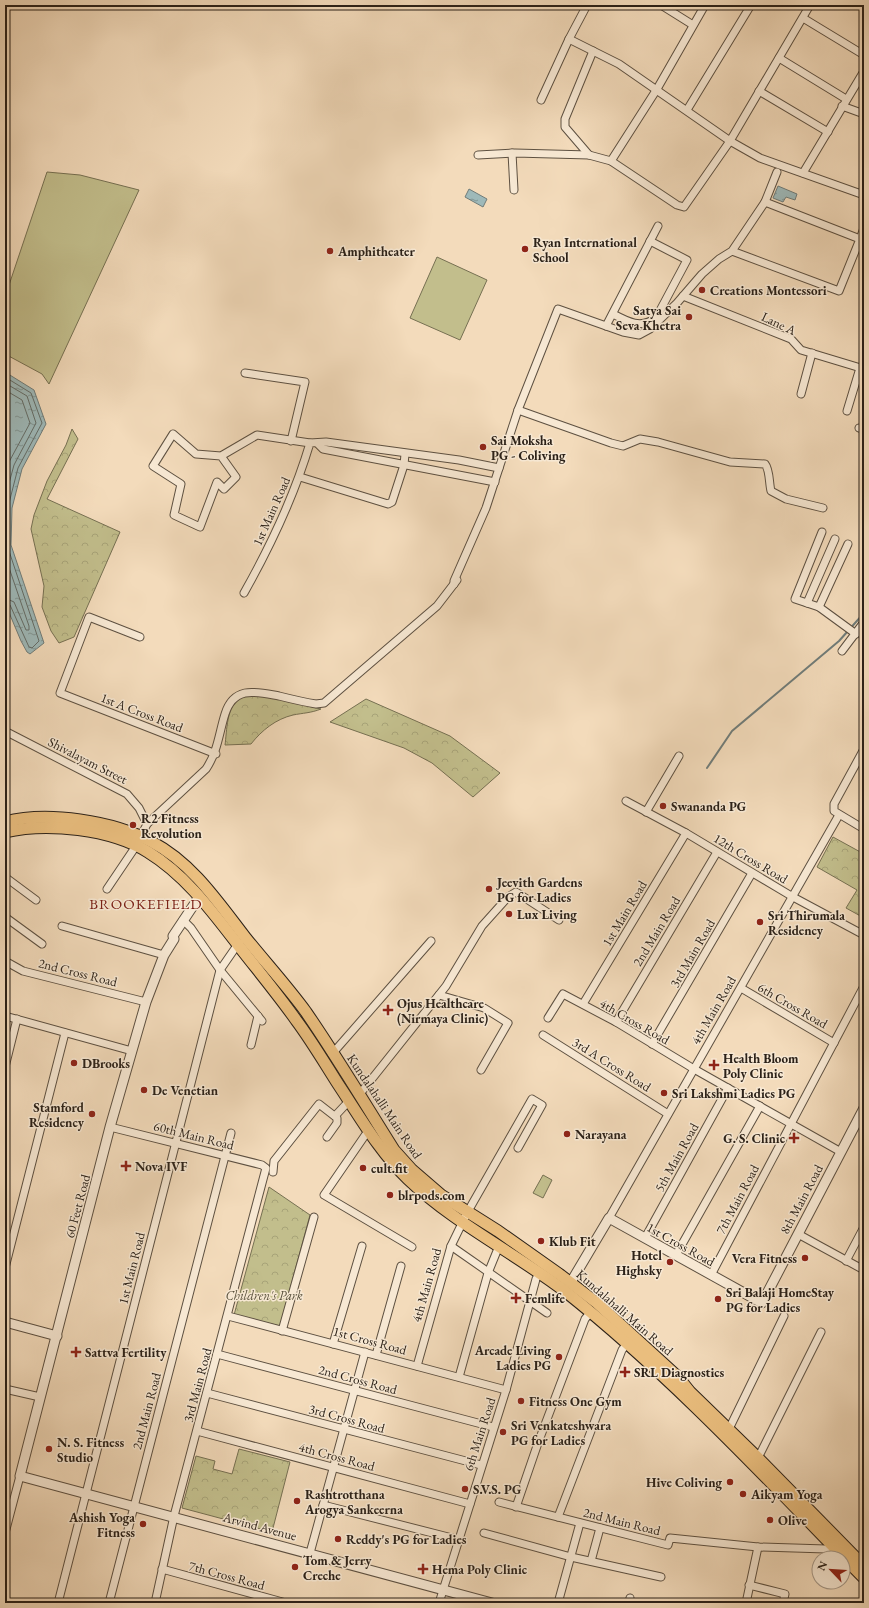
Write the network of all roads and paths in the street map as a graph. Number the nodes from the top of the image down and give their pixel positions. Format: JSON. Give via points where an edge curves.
{"nodes":[{"id":1,"x":587,"y":5,"type":"edge"},
{"id":2,"x":661,"y":5,"type":"edge"},
{"id":3,"x":705,"y":5,"type":"edge"},
{"id":4,"x":751,"y":5,"type":"edge"},
{"id":5,"x":810,"y":5,"type":"edge"},
{"id":6,"x":803,"y":18,"type":"junction"},
{"id":7,"x":693,"y":25,"type":"junction"},
{"id":8,"x":569,"y":39,"type":"junction"},
{"id":9,"x":593,"y":51,"type":"junction"},
{"id":10,"x":864,"y":55,"type":"edge"},
{"id":11,"x":779,"y":58,"type":"junction"},
{"id":12,"x":864,"y":71,"type":"edge"},
{"id":13,"x":657,"y":89,"type":"junction"},
{"id":14,"x":759,"y":91,"type":"junction"},
{"id":15,"x":846,"y":99,"type":"junction"},
{"id":16,"x":541,"y":100,"type":"dead end"},
{"id":17,"x":842,"y":106,"type":"junction"},
{"id":18,"x":687,"y":110,"type":"junction"},
{"id":19,"x":864,"y":114,"type":"edge"},
{"id":20,"x":828,"y":132,"type":"junction"},
{"id":21,"x":730,"y":141,"type":"junction"},
{"id":22,"x":512,"y":153,"type":"junction"},
{"id":23,"x":478,"y":155,"type":"dead end"},
{"id":24,"x":589,"y":155,"type":"junction"},
{"id":25,"x":611,"y":161,"type":"junction"},
{"id":26,"x":777,"y":172,"type":"dead end"},
{"id":27,"x":803,"y":173,"type":"junction"},
{"id":28,"x":514,"y":190,"type":"dead end"},
{"id":29,"x":864,"y":195,"type":"edge"},
{"id":30,"x":765,"y":202,"type":"junction"},
{"id":31,"x":658,"y":226,"type":"dead end"},
{"id":32,"x":864,"y":228,"type":"edge"},
{"id":33,"x":860,"y":238,"type":"junction"},
{"id":34,"x":650,"y":241,"type":"junction"},
{"id":35,"x":732,"y":251,"type":"junction"},
{"id":36,"x":683,"y":296,"type":"junction"},
{"id":37,"x":613,"y":314,"type":"junction"},
{"id":38,"x":606,"y":326,"type":"junction"},
{"id":39,"x":812,"y":353,"type":"junction"},
{"id":40,"x":862,"y":369,"type":"edge"},
{"id":41,"x":245,"y":373,"type":"dead end"},
{"id":42,"x":801,"y":394,"type":"dead end"},
{"id":43,"x":518,"y":410,"type":"junction"},
{"id":44,"x":847,"y":411,"type":"dead end"},
{"id":45,"x":291,"y":441,"type":"junction"},
{"id":46,"x":310,"y":443,"type":"junction"},
{"id":47,"x":318,"y":444,"type":"junction"},
{"id":48,"x":405,"y":454,"type":"junction"},
{"id":49,"x":221,"y":456,"type":"junction"},
{"id":50,"x":404,"y":465,"type":"junction"},
{"id":51,"x":499,"y":468,"type":"junction"},
{"id":52,"x":300,"y":477,"type":"junction"},
{"id":53,"x":495,"y":482,"type":"junction"},
{"id":54,"x":823,"y":508,"type":"dead end"},
{"id":55,"x":822,"y":532,"type":"dead end"},
{"id":56,"x":835,"y":539,"type":"dead end"},
{"id":57,"x":848,"y":544,"type":"dead end"},
{"id":58,"x":244,"y":593,"type":"dead end"},
{"id":59,"x":808,"y":603,"type":"junction"},
{"id":60,"x":819,"y":607,"type":"junction"},
{"id":61,"x":864,"y":622,"type":"edge"},
{"id":62,"x":852,"y":630,"type":"junction"},
{"id":63,"x":140,"y":637,"type":"dead end"},
{"id":64,"x":842,"y":651,"type":"dead end"},
{"id":65,"x":5,"y":731,"type":"edge"},
{"id":66,"x":864,"y":749,"type":"edge"},
{"id":67,"x":216,"y":754,"type":"junction"},
{"id":68,"x":680,"y":756,"type":"dead end"},
{"id":69,"x":861,"y":762,"type":"edge"},
{"id":70,"x":626,"y":801,"type":"dead end"},
{"id":71,"x":647,"y":810,"type":"junction"},
{"id":72,"x":839,"y":815,"type":"junction"},
{"id":73,"x":5,"y":822,"type":"edge"},
{"id":74,"x":147,"y":824,"type":"junction"},
{"id":75,"x":864,"y":829,"type":"edge"},
{"id":76,"x":5,"y":832,"type":"edge"},
{"id":77,"x":686,"y":833,"type":"junction"},
{"id":78,"x":138,"y":841,"type":"junction"},
{"id":79,"x":717,"y":852,"type":"junction"},
{"id":80,"x":752,"y":873,"type":"junction"},
{"id":81,"x":5,"y":877,"type":"edge"},
{"id":82,"x":107,"y":889,"type":"dead end"},
{"id":83,"x":793,"y":897,"type":"junction"},
{"id":84,"x":201,"y":899,"type":"junction"},
{"id":85,"x":36,"y":900,"type":"dead end"},
{"id":86,"x":5,"y":917,"type":"edge"},
{"id":87,"x":559,"y":920,"type":"dead end"},
{"id":88,"x":185,"y":922,"type":"junction"},
{"id":89,"x":62,"y":926,"type":"dead end"},
{"id":90,"x":864,"y":935,"type":"edge"},
{"id":91,"x":431,"y":941,"type":"dead end"},
{"id":92,"x":42,"y":944,"type":"dead end"},
{"id":93,"x":238,"y":944,"type":"junction"},
{"id":94,"x":164,"y":955,"type":"junction"},
{"id":95,"x":5,"y":961,"type":"edge"},
{"id":96,"x":220,"y":970,"type":"junction"},
{"id":97,"x":864,"y":986,"type":"edge"},
{"id":98,"x":741,"y":988,"type":"junction"},
{"id":99,"x":439,"y":995,"type":"junction"},
{"id":100,"x":146,"y":1002,"type":"junction"},
{"id":101,"x":583,"y":1004,"type":"junction"},
{"id":102,"x":5,"y":1016,"type":"edge"},
{"id":103,"x":548,"y":1018,"type":"dead end"},
{"id":104,"x":17,"y":1019,"type":"junction"},
{"id":105,"x":616,"y":1022,"type":"junction"},
{"id":106,"x":65,"y":1033,"type":"junction"},
{"id":107,"x":543,"y":1035,"type":"dead end"},
{"id":108,"x":834,"y":1043,"type":"junction"},
{"id":109,"x":652,"y":1044,"type":"junction"},
{"id":110,"x":251,"y":1045,"type":"dead end"},
{"id":111,"x":132,"y":1051,"type":"junction"},
{"id":112,"x":332,"y":1054,"type":"junction"},
{"id":113,"x":5,"y":1067,"type":"edge"},
{"id":114,"x":694,"y":1069,"type":"junction"},
{"id":115,"x":481,"y":1070,"type":"dead end"},
{"id":116,"x":728,"y":1088,"type":"junction"},
{"id":117,"x":359,"y":1095,"type":"junction"},
{"id":118,"x":350,"y":1101,"type":"junction"},
{"id":119,"x":760,"y":1106,"type":"junction"},
{"id":120,"x":864,"y":1108,"type":"edge"},
{"id":121,"x":668,"y":1114,"type":"junction"},
{"id":122,"x":336,"y":1116,"type":"junction"},
{"id":123,"x":791,"y":1124,"type":"junction"},
{"id":124,"x":110,"y":1127,"type":"junction"},
{"id":125,"x":368,"y":1131,"type":"junction"},
{"id":126,"x":231,"y":1133,"type":"dead end"},
{"id":127,"x":327,"y":1137,"type":"dead end"},
{"id":128,"x":176,"y":1143,"type":"junction"},
{"id":129,"x":518,"y":1148,"type":"dead end"},
{"id":130,"x":841,"y":1152,"type":"junction"},
{"id":131,"x":227,"y":1156,"type":"junction"},
{"id":132,"x":269,"y":1172,"type":"junction"},
{"id":133,"x":314,"y":1216,"type":"dead end"},
{"id":134,"x":465,"y":1217,"type":"junction"},
{"id":135,"x":608,"y":1218,"type":"junction"},
{"id":136,"x":864,"y":1228,"type":"edge"},
{"id":137,"x":798,"y":1234,"type":"junction"},
{"id":138,"x":645,"y":1238,"type":"junction"},
{"id":139,"x":362,"y":1246,"type":"dead end"},
{"id":140,"x":451,"y":1246,"type":"junction"},
{"id":141,"x":499,"y":1246,"type":"junction"},
{"id":142,"x":412,"y":1247,"type":"dead end"},
{"id":143,"x":676,"y":1255,"type":"junction"},
{"id":144,"x":846,"y":1261,"type":"junction"},
{"id":145,"x":5,"y":1266,"type":"edge"},
{"id":146,"x":401,"y":1266,"type":"dead end"},
{"id":147,"x":864,"y":1270,"type":"edge"},
{"id":148,"x":488,"y":1273,"type":"junction"},
{"id":149,"x":539,"y":1273,"type":"junction"},
{"id":150,"x":711,"y":1275,"type":"junction"},
{"id":151,"x":571,"y":1282,"type":"junction"},
{"id":152,"x":530,"y":1301,"type":"junction"},
{"id":153,"x":762,"y":1303,"type":"joint"},
{"id":154,"x":547,"y":1312,"type":"dead end"},
{"id":155,"x":590,"y":1312,"type":"junction"},
{"id":156,"x":228,"y":1316,"type":"junction"},
{"id":157,"x":784,"y":1316,"type":"dead end"},
{"id":158,"x":5,"y":1322,"type":"edge"},
{"id":159,"x":282,"y":1331,"type":"junction"},
{"id":160,"x":821,"y":1332,"type":"dead end"},
{"id":161,"x":57,"y":1336,"type":"junction"},
{"id":162,"x":333,"y":1344,"type":"junction"},
{"id":163,"x":626,"y":1345,"type":"junction"},
{"id":164,"x":365,"y":1352,"type":"junction"},
{"id":165,"x":218,"y":1354,"type":"junction"},
{"id":166,"x":376,"y":1355,"type":"junction"},
{"id":167,"x":417,"y":1366,"type":"junction"},
{"id":168,"x":459,"y":1377,"type":"junction"},
{"id":169,"x":5,"y":1389,"type":"edge"},
{"id":170,"x":506,"y":1390,"type":"junction"},
{"id":171,"x":355,"y":1391,"type":"junction"},
{"id":172,"x":207,"y":1394,"type":"junction"},
{"id":173,"x":40,"y":1397,"type":"junction"},
{"id":174,"x":493,"y":1427,"type":"junction"},
{"id":175,"x":729,"y":1429,"type":"junction"},
{"id":176,"x":344,"y":1430,"type":"junction"},
{"id":177,"x":197,"y":1431,"type":"junction"},
{"id":178,"x":758,"y":1458,"type":"junction"},
{"id":179,"x":481,"y":1465,"type":"junction"},
{"id":180,"x":333,"y":1467,"type":"junction"},
{"id":181,"x":20,"y":1476,"type":"junction"},
{"id":182,"x":86,"y":1493,"type":"junction"},
{"id":183,"x":499,"y":1502,"type":"dead end"},
{"id":184,"x":470,"y":1504,"type":"junction"},
{"id":185,"x":133,"y":1505,"type":"junction"},
{"id":186,"x":323,"y":1505,"type":"junction"},
{"id":187,"x":516,"y":1507,"type":"junction"},
{"id":188,"x":174,"y":1516,"type":"junction"},
{"id":189,"x":558,"y":1517,"type":"junction"},
{"id":190,"x":580,"y":1523,"type":"junction"},
{"id":191,"x":600,"y":1528,"type":"junction"},
{"id":192,"x":5,"y":1533,"type":"edge"},
{"id":193,"x":484,"y":1533,"type":"dead end"},
{"id":194,"x":460,"y":1540,"type":"junction"},
{"id":195,"x":832,"y":1545,"type":"junction"},
{"id":196,"x":758,"y":1547,"type":"junction"},
{"id":197,"x":310,"y":1553,"type":"junction"},
{"id":198,"x":570,"y":1557,"type":"junction"},
{"id":199,"x":591,"y":1561,"type":"junction"},
{"id":200,"x":864,"y":1564,"type":"edge"},
{"id":201,"x":162,"y":1569,"type":"junction"},
{"id":202,"x":661,"y":1577,"type":"dead end"},
{"id":203,"x":864,"y":1578,"type":"edge"},
{"id":204,"x":749,"y":1585,"type":"junction"},
{"id":205,"x":444,"y":1590,"type":"junction"},
{"id":206,"x":478,"y":1601,"type":"edge"},
{"id":207,"x":58,"y":1603,"type":"edge"},
{"id":208,"x":109,"y":1603,"type":"edge"},
{"id":209,"x":155,"y":1603,"type":"edge"},
{"id":210,"x":286,"y":1603,"type":"edge"},
{"id":211,"x":439,"y":1603,"type":"edge"},
{"id":212,"x":492,"y":1603,"type":"edge"},
{"id":213,"x":558,"y":1603,"type":"edge"},
{"id":214,"x":746,"y":1603,"type":"edge"},
{"id":215,"x":783,"y":1603,"type":"edge"}],
"edges":[{"from":1,"to":8,"type":"street"},
{"from":2,"to":7,"type":"street"},
{"from":3,"to":7,"type":"street"},
{"from":4,"to":18,"type":"street"},
{"from":5,"to":6,"type":"street"},
{"from":6,"to":10,"type":"street"},
{"from":6,"to":11,"type":"street"},
{"from":7,"to":13,"type":"street"},
{"from":8,"to":9,"type":"street"},
{"from":8,"to":16,"type":"street"},
{"from":9,"to":13,"type":"street","via":[[619,64]]},
{"from":9,"to":24,"type":"street","via":[[565,119],[565,126]]},
{"from":11,"to":14,"type":"street"},
{"from":11,"to":15,"type":"street"},
{"from":12,"to":15,"type":"street"},
{"from":13,"to":18,"type":"street"},
{"from":13,"to":25,"type":"street"},
{"from":14,"to":20,"type":"street"},
{"from":14,"to":21,"type":"street"},
{"from":15,"to":17,"type":"street"},
{"from":17,"to":19,"type":"street"},
{"from":17,"to":20,"type":"street"},
{"from":18,"to":21,"type":"street"},
{"from":20,"to":27,"type":"street"},
{"from":21,"to":25,"type":"street","via":[[684,207],[676,206]]},
{"from":21,"to":27,"type":"street","via":[[760,158]]},
{"from":22,"to":23,"type":"street"},
{"from":22,"to":24,"type":"street"},
{"from":22,"to":28,"type":"street"},
{"from":24,"to":25,"type":"street"},
{"from":26,"to":30,"type":"street"},
{"from":27,"to":29,"type":"street"},
{"from":30,"to":33,"type":"street"},
{"from":30,"to":35,"type":"street"},
{"from":31,"to":34,"type":"street"},
{"from":32,"to":33,"type":"street"},
{"from":33,"to":35,"type":"street","via":[[839,290]]},
{"from":34,"to":37,"type":"street"},
{"from":34,"to":37,"type":"street","via":[[687,260],[656,318],[649,323],[639,324],[628,322]]},
{"from":35,"to":36,"type":"street","via":[[702,274]]},
{"from":36,"to":38,"type":"street","via":[[655,326],[639,334]]},
{"from":36,"to":39,"type":"street","name":"Lane A","via":[[792,339],[801,350]]},
{"from":37,"to":38,"type":"street"},
{"from":38,"to":43,"type":"street","via":[[558,309]]},
{"from":39,"to":40,"type":"street","name":"Lane A"},
{"from":39,"to":42,"type":"street"},
{"from":40,"to":44,"type":"street"},
{"from":41,"to":45,"type":"street","via":[[305,382]]},
{"from":43,"to":51,"type":"street"},
{"from":43,"to":54,"type":"street","via":[[612,444],[623,446],[640,439],[730,462],[765,464],[768,468],[771,491],[786,499]]},
{"from":45,"to":46,"type":"street"},
{"from":45,"to":49,"type":"street","via":[[257,435]]},
{"from":46,"to":47,"type":"street"},
{"from":46,"to":52,"type":"street","name":"1st Main Road"},
{"from":47,"to":48,"type":"street","via":[[326,442]]},
{"from":47,"to":50,"type":"street","via":[[323,449]]},
{"from":48,"to":50,"type":"street"},
{"from":48,"to":51,"type":"street","via":[[459,460]]},
{"from":49,"to":49,"type":"street","via":[[236,477],[224,489],[217,482],[200,527],[174,515],[181,484],[153,466],[173,434],[196,454]]},
{"from":50,"to":52,"type":"street","via":[[392,502],[388,504]]},
{"from":50,"to":53,"type":"street"},
{"from":51,"to":53,"type":"street"},
{"from":52,"to":58,"type":"street","name":"1st Main Road","via":[[264,557]]},
{"from":53,"to":67,"type":"street","via":[[454,584],[437,606],[324,703],[316,704],[255,691],[235,697],[226,712]]},
{"from":55,"to":59,"type":"street","via":[[795,599]]},
{"from":56,"to":59,"type":"street"},
{"from":57,"to":60,"type":"street"},
{"from":59,"to":60,"type":"street"},
{"from":60,"to":62,"type":"street"},
{"from":61,"to":62,"type":"street"},
{"from":62,"to":64,"type":"street"},
{"from":63,"to":67,"type":"street","name":"1st A Cross Road","via":[[90,617],[60,693]]},
{"from":65,"to":74,"type":"street","name":"Shivalayam Street","via":[[127,794],[139,808]]},
{"from":66,"to":69,"type":"street"},
{"from":67,"to":74,"type":"street","via":[[206,769]]},
{"from":68,"to":71,"type":"street"},
{"from":69,"to":72,"type":"street","via":[[834,804],[834,811]]},
{"from":70,"to":71,"type":"street","name":"12th Cross Road"},
{"from":71,"to":77,"type":"street","name":"12th Cross Road"},
{"from":72,"to":75,"type":"street"},
{"from":72,"to":83,"type":"street","name":"4th Main Road"},
{"from":73,"to":78,"type":"main road","name":"Kundalahalli Main Road","via":[[30,817],[64,818],[98,824]]},
{"from":74,"to":78,"type":"street"},
{"from":76,"to":78,"type":"main road","name":"Kundalahalli Main Road","via":[[30,827],[63,828]]},
{"from":77,"to":79,"type":"street","name":"12th Cross Road"},
{"from":77,"to":101,"type":"street","name":"1st Main Road"},
{"from":78,"to":82,"type":"street"},
{"from":78,"to":84,"type":"main road","name":"Kundalahalli Main Road"},
{"from":78,"to":112,"type":"main road","name":"Kundalahalli Main Road","via":[[153,842],[177,859],[204,885],[304,1011]]},
{"from":79,"to":80,"type":"street","name":"12th Cross Road"},
{"from":79,"to":105,"type":"street","name":"2nd Main Road"},
{"from":80,"to":83,"type":"street","name":"12th Cross Road"},
{"from":80,"to":109,"type":"street","name":"3rd Main Road"},
{"from":81,"to":85,"type":"street"},
{"from":83,"to":90,"type":"street","name":"12th Cross Road"},
{"from":83,"to":98,"type":"street","name":"4th Main Road"},
{"from":84,"to":88,"type":"street","name":"60 Feet Road"},
{"from":84,"to":93,"type":"main road","name":"Kundalahalli Main Road"},
{"from":86,"to":92,"type":"street"},
{"from":87,"to":99,"type":"street","via":[[516,892],[508,897],[482,926]]},
{"from":88,"to":94,"type":"street","name":"60 Feet Road","via":[[173,936],[174,939]]},
{"from":88,"to":96,"type":"street"},
{"from":89,"to":94,"type":"street"},
{"from":91,"to":112,"type":"street"},
{"from":93,"to":96,"type":"street","name":"1st Main Road"},
{"from":93,"to":118,"type":"main road","name":"Kundalahalli Main Road","via":[[297,1020]]},
{"from":94,"to":100,"type":"street","name":"60 Feet Road"},
{"from":95,"to":100,"type":"street","name":"2nd Cross Road","via":[[22,971]]},
{"from":96,"to":110,"type":"street","via":[[260,1019]]},
{"from":96,"to":128,"type":"street","name":"1st Main Road"},
{"from":97,"to":108,"type":"street","name":"7th Main Road"},
{"from":98,"to":108,"type":"street","name":"6th Cross Road"},
{"from":98,"to":114,"type":"street","name":"4th Main Road"},
{"from":99,"to":115,"type":"street","via":[[484,1008],[508,1023]]},
{"from":99,"to":117,"type":"street"},
{"from":100,"to":111,"type":"street","name":"60 Feet Road"},
{"from":101,"to":103,"type":"street","name":"4th Cross Road","via":[[563,994]]},
{"from":101,"to":105,"type":"street","name":"4th Cross Road"},
{"from":102,"to":104,"type":"street"},
{"from":104,"to":106,"type":"street"},
{"from":104,"to":113,"type":"street"},
{"from":105,"to":109,"type":"street","name":"4th Cross Road"},
{"from":106,"to":111,"type":"street"},
{"from":106,"to":145,"type":"street"},
{"from":107,"to":121,"type":"street","name":"3rd A Cross Road"},
{"from":108,"to":123,"type":"street","name":"7th Main Road"},
{"from":109,"to":114,"type":"street","name":"4th Cross Road"},
{"from":111,"to":124,"type":"street","name":"60 Feet Road"},
{"from":112,"to":117,"type":"main road","name":"Kundalahalli Main Road"},
{"from":114,"to":116,"type":"street","name":"4th Cross Road"},
{"from":114,"to":121,"type":"street","name":"4th Main Road"},
{"from":116,"to":119,"type":"street","name":"4th Cross Road"},
{"from":116,"to":138,"type":"street","name":"5th Main Road"},
{"from":117,"to":134,"type":"main road","name":"Kundalahalli Main Road","via":[[394,1150],[412,1170]]},
{"from":118,"to":122,"type":"street"},
{"from":118,"to":125,"type":"main road","name":"Kundalahalli Main Road"},
{"from":119,"to":123,"type":"street","name":"4th Cross Road"},
{"from":119,"to":143,"type":"street"},
{"from":120,"to":130,"type":"street","name":"8th Main Road"},
{"from":121,"to":135,"type":"street","name":"4th Main Road"},
{"from":122,"to":127,"type":"street","via":[[337,1123]]},
{"from":122,"to":132,"type":"street","name":"3rd Main Road","via":[[318,1104],[274,1161]]},
{"from":123,"to":130,"type":"street","name":"4th Cross Road"},
{"from":123,"to":150,"type":"street","name":"7th Main Road"},
{"from":124,"to":128,"type":"street","name":"60th Main Road"},
{"from":124,"to":161,"type":"street","name":"60 Feet Road"},
{"from":125,"to":134,"type":"main road","name":"Kundalahalli Main Road","via":[[387,1157],[408,1179],[434,1201]]},
{"from":125,"to":142,"type":"street","via":[[324,1195]]},
{"from":126,"to":131,"type":"street","name":"2nd Main Road"},
{"from":128,"to":131,"type":"street","name":"60th Main Road"},
{"from":128,"to":182,"type":"street","name":"1st Main Road"},
{"from":129,"to":134,"type":"street","name":"4th Main Road","via":[[542,1104],[532,1099]]},
{"from":130,"to":137,"type":"street","name":"8th Main Road"},
{"from":131,"to":132,"type":"street","name":"60th Main Road","via":[[262,1165]]},
{"from":131,"to":185,"type":"street","name":"2nd Main Road"},
{"from":132,"to":156,"type":"street","name":"3rd Main Road"},
{"from":133,"to":159,"type":"street"},
{"from":134,"to":140,"type":"street","name":"4th Main Road"},
{"from":134,"to":141,"type":"main road","name":"Kundalahalli Main Road"},
{"from":134,"to":151,"type":"main road","name":"Kundalahalli Main Road","via":[[498,1231]]},
{"from":135,"to":138,"type":"street","name":"1st Cross Road"},
{"from":135,"to":151,"type":"street","name":"4th Main Road"},
{"from":136,"to":144,"type":"street"},
{"from":137,"to":144,"type":"street"},
{"from":137,"to":153,"type":"street","name":"8th Main Road"},
{"from":138,"to":143,"type":"street","name":"1st Cross Road"},
{"from":139,"to":162,"type":"street"},
{"from":140,"to":148,"type":"street"},
{"from":140,"to":167,"type":"street","name":"4th Main Road"},
{"from":141,"to":148,"type":"street"},
{"from":141,"to":149,"type":"main road","name":"Kundalahalli Main Road"},
{"from":143,"to":150,"type":"street","name":"1st Cross Road"},
{"from":144,"to":147,"type":"street"},
{"from":146,"to":166,"type":"street"},
{"from":148,"to":152,"type":"street"},
{"from":148,"to":168,"type":"street"},
{"from":149,"to":152,"type":"street","name":"6th Main Road"},
{"from":149,"to":155,"type":"main road","name":"Kundalahalli Main Road"},
{"from":150,"to":153,"type":"street","name":"1st Cross Road"},
{"from":151,"to":175,"type":"main road","name":"Kundalahalli Main Road","via":[[633,1335]]},
{"from":152,"to":154,"type":"street"},
{"from":152,"to":170,"type":"street","name":"6th Main Road"},
{"from":155,"to":163,"type":"main road","name":"Kundalahalli Main Road"},
{"from":155,"to":187,"type":"street","via":[[585,1319]]},
{"from":156,"to":159,"type":"street","name":"1st Cross Road"},
{"from":156,"to":165,"type":"street","name":"3rd Main Road"},
{"from":157,"to":175,"type":"street"},
{"from":158,"to":161,"type":"street"},
{"from":159,"to":162,"type":"street","name":"1st Cross Road"},
{"from":160,"to":178,"type":"street"},
{"from":161,"to":173,"type":"street","name":"60 Feet Road"},
{"from":162,"to":164,"type":"street","name":"1st Cross Road"},
{"from":163,"to":189,"type":"street"},
{"from":163,"to":195,"type":"main road","name":"Kundalahalli Main Road","via":[[739,1450]]},
{"from":164,"to":166,"type":"street","name":"1st Cross Road"},
{"from":164,"to":171,"type":"street"},
{"from":165,"to":171,"type":"street","name":"2nd Cross Road"},
{"from":165,"to":172,"type":"street","name":"3rd Main Road"},
{"from":166,"to":167,"type":"street","name":"1st Cross Road"},
{"from":167,"to":168,"type":"street","name":"1st Cross Road"},
{"from":168,"to":170,"type":"street","name":"1st Cross Road"},
{"from":169,"to":173,"type":"street"},
{"from":170,"to":174,"type":"street","name":"6th Main Road"},
{"from":171,"to":174,"type":"street","name":"2nd Cross Road"},
{"from":171,"to":176,"type":"street"},
{"from":172,"to":176,"type":"street","name":"3rd Cross Road"},
{"from":172,"to":177,"type":"street","name":"3rd Main Road"},
{"from":173,"to":181,"type":"street","name":"60 Feet Road"},
{"from":174,"to":179,"type":"street","name":"6th Main Road"},
{"from":175,"to":178,"type":"main road","name":"Kundalahalli Main Road"},
{"from":176,"to":179,"type":"street","name":"3rd Cross Road"},
{"from":176,"to":180,"type":"street"},
{"from":177,"to":180,"type":"street","name":"4th Cross Road"},
{"from":177,"to":188,"type":"street","name":"3rd Main Road"},
{"from":178,"to":200,"type":"main road","name":"Kundalahalli Main Road"},
{"from":179,"to":184,"type":"street","name":"6th Main Road"},
{"from":180,"to":184,"type":"street","name":"4th Cross Road"},
{"from":180,"to":186,"type":"street"},
{"from":181,"to":182,"type":"street","name":"Arvind Avenue"},
{"from":181,"to":192,"type":"street","name":"60 Feet Road"},
{"from":182,"to":185,"type":"street","name":"Arvind Avenue"},
{"from":182,"to":207,"type":"street","name":"1st Main Road"},
{"from":183,"to":187,"type":"street","name":"2nd Main Road"},
{"from":184,"to":194,"type":"street","name":"6th Main Road"},
{"from":185,"to":188,"type":"street","name":"Arvind Avenue"},
{"from":185,"to":208,"type":"street","name":"2nd Main Road"},
{"from":186,"to":194,"type":"street"},
{"from":186,"to":197,"type":"street"},
{"from":187,"to":189,"type":"street","name":"2nd Main Road"},
{"from":188,"to":197,"type":"street","name":"Arvind Avenue"},
{"from":188,"to":201,"type":"street","name":"3rd Main Road"},
{"from":189,"to":190,"type":"street","name":"2nd Main Road"},
{"from":190,"to":191,"type":"street","name":"2nd Main Road"},
{"from":190,"to":198,"type":"street"},
{"from":191,"to":196,"type":"street","name":"2nd Main Road","via":[[668,1545],[670,1538]]},
{"from":191,"to":199,"type":"street"},
{"from":193,"to":198,"type":"street"},
{"from":194,"to":205,"type":"street","name":"6th Main Road"},
{"from":195,"to":196,"type":"street","name":"2nd Main Road","via":[[826,1549]]},
{"from":195,"to":203,"type":"main road","name":"Kundalahalli Main Road"},
{"from":196,"to":204,"type":"street"},
{"from":197,"to":205,"type":"street","name":"Arvind Avenue"},
{"from":198,"to":199,"type":"street"},
{"from":198,"to":213,"type":"street"},
{"from":199,"to":202,"type":"street"},
{"from":201,"to":209,"type":"street","name":"3rd Main Road"},
{"from":201,"to":210,"type":"street","name":"7th Cross Road"},
{"from":204,"to":214,"type":"street"},
{"from":204,"to":215,"type":"street","via":[[785,1594]]},
{"from":205,"to":206,"type":"street","name":"Arvind Avenue"},
{"from":205,"to":211,"type":"street","name":"6th Main Road"},
{"from":206,"to":212,"type":"street","name":"Arvind Avenue"}]}
